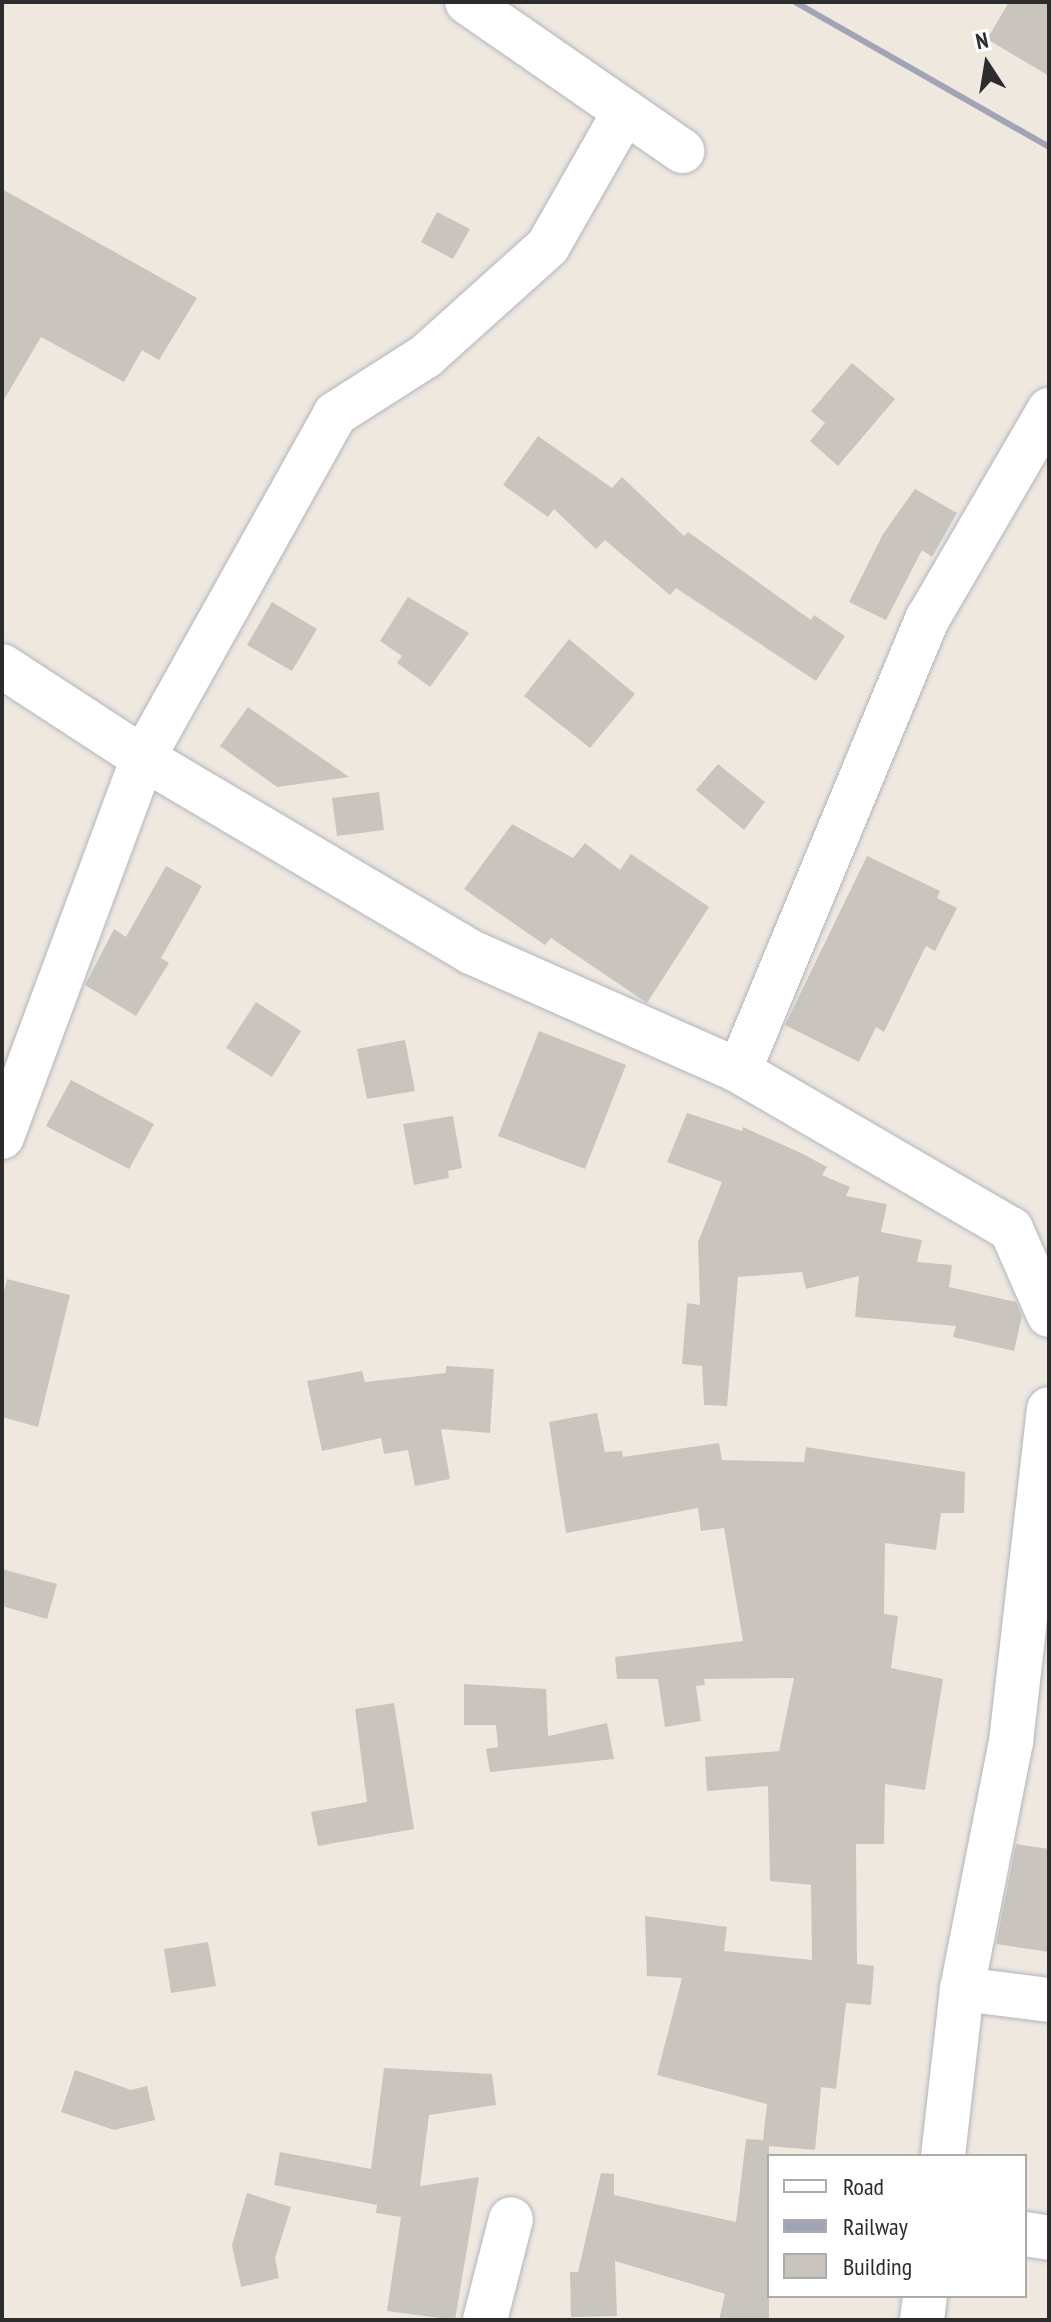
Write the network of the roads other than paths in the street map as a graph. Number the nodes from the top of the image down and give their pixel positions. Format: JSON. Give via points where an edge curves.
{"nodes":[{"id":1,"x":467,"y":2,"type":"edge"},
{"id":2,"x":625,"y":111,"type":"junction"},
{"id":3,"x":682,"y":151,"type":"dead end"},
{"id":4,"x":1049,"y":410,"type":"edge"},
{"id":5,"x":2,"y":666,"type":"edge"},
{"id":6,"x":143,"y":758,"type":"junction"},
{"id":7,"x":739,"y":1071,"type":"junction"},
{"id":8,"x":2,"y":1137,"type":"edge"},
{"id":9,"x":1049,"y":1315,"type":"edge"},
{"id":10,"x":1049,"y":1409,"type":"edge"},
{"id":11,"x":1030,"y":1745,"type":"edge"},
{"id":12,"x":962,"y":1989,"type":"junction"},
{"id":13,"x":1049,"y":2000,"type":"edge"},
{"id":14,"x":943,"y":2154,"type":"edge"},
{"id":15,"x":511,"y":2219,"type":"dead end"},
{"id":16,"x":1027,"y":2234,"type":"edge"},
{"id":17,"x":1049,"y":2238,"type":"edge"},
{"id":18,"x":925,"y":2298,"type":"edge"},
{"id":19,"x":485,"y":2320,"type":"edge"},
{"id":20,"x":922,"y":2320,"type":"edge"}],
"edges":[{"from":1,"to":2,"type":"street"},
{"from":2,"to":3,"type":"street"},
{"from":2,"to":6,"type":"street","via":[[548,246],[426,356],[335,414]]},
{"from":4,"to":7,"type":"street","via":[[928,618]]},
{"from":5,"to":6,"type":"street"},
{"from":6,"to":7,"type":"street","via":[[471,952]]},
{"from":6,"to":8,"type":"street"},
{"from":7,"to":9,"type":"street","via":[[1011,1229]]},
{"from":10,"to":11,"type":"street"},
{"from":11,"to":12,"type":"street"},
{"from":12,"to":13,"type":"street"},
{"from":12,"to":14,"type":"street"},
{"from":15,"to":19,"type":"street"},
{"from":16,"to":17,"type":"street"},
{"from":18,"to":20,"type":"street"}]}
